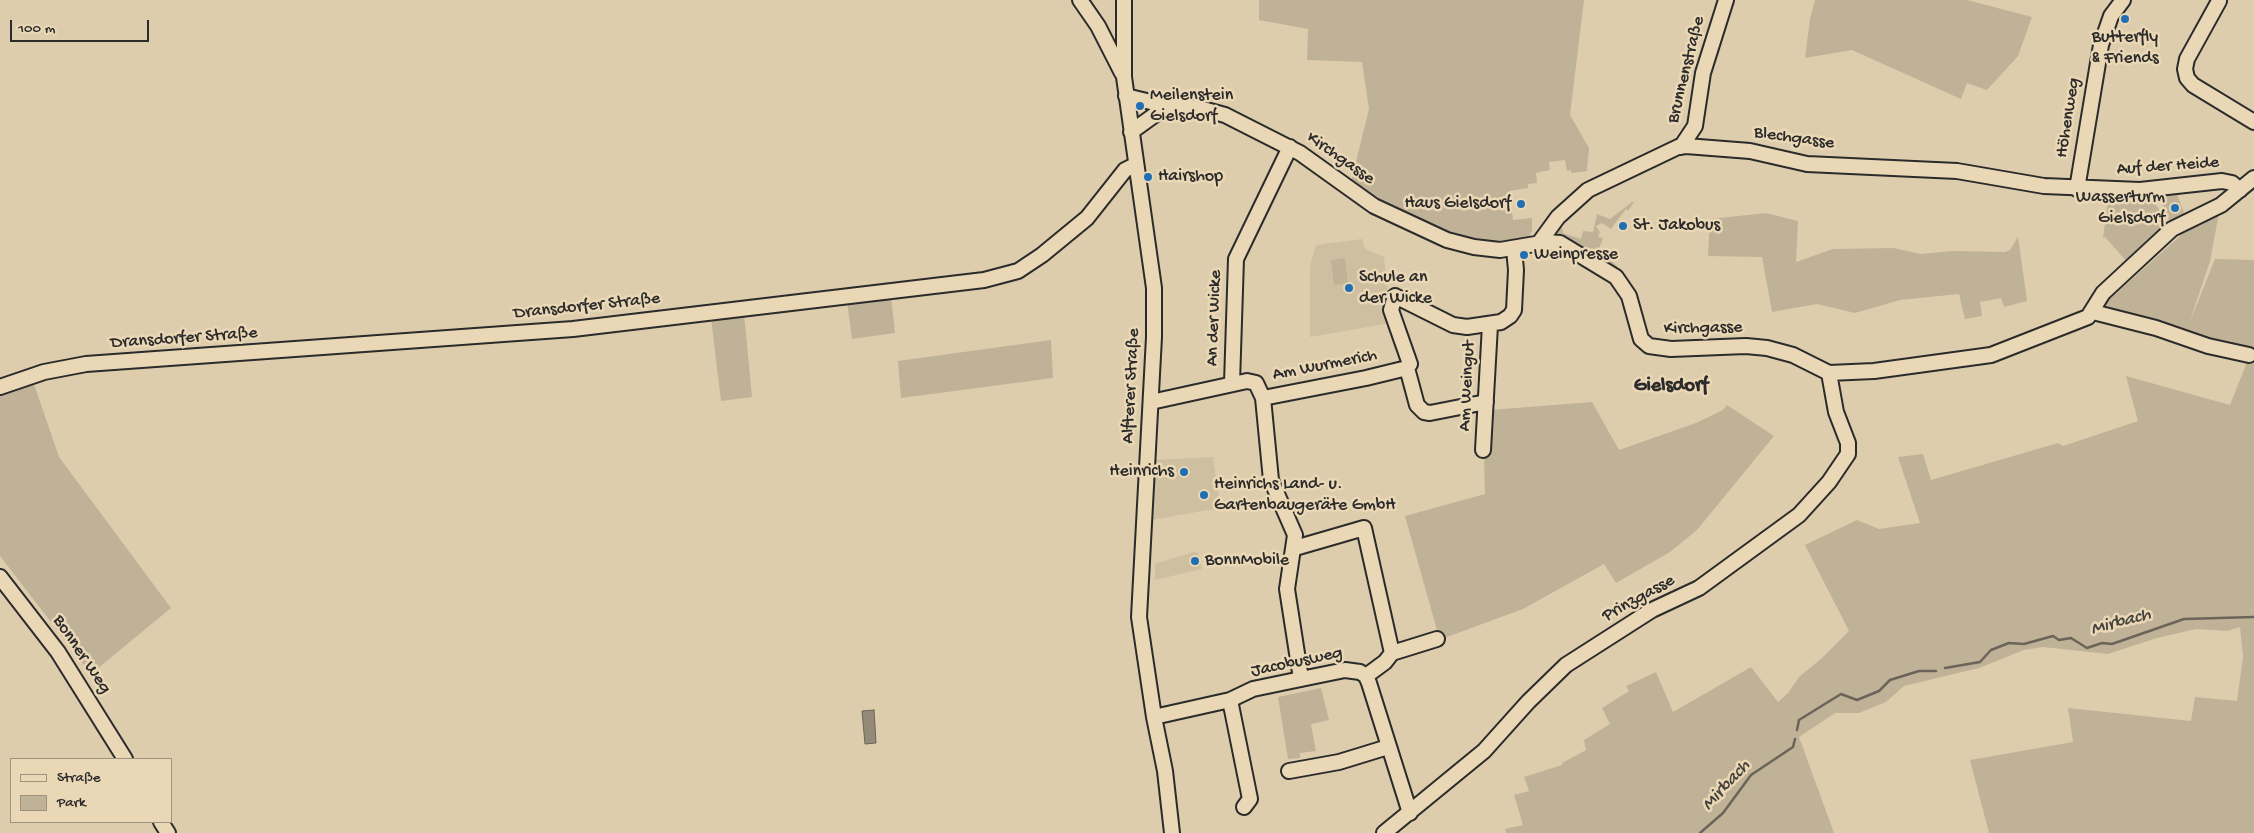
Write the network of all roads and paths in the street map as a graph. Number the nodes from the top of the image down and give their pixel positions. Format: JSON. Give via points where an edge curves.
{"nodes":[{"id":1,"x":1080,"y":0,"type":"edge"},
{"id":2,"x":1124,"y":0,"type":"edge"},
{"id":3,"x":1726,"y":0,"type":"edge"},
{"id":4,"x":2123,"y":0,"type":"edge"},
{"id":5,"x":2219,"y":1,"type":"edge"},
{"id":6,"x":1124,"y":77,"type":"junction"},
{"id":7,"x":1126,"y":96,"type":"junction"},
{"id":8,"x":1167,"y":106,"type":"junction"},
{"id":9,"x":2254,"y":122,"type":"edge"},
{"id":10,"x":1130,"y":132,"type":"junction"},
{"id":11,"x":1290,"y":147,"type":"junction"},
{"id":12,"x":1681,"y":147,"type":"junction"},
{"id":13,"x":1135,"y":164,"type":"junction"},
{"id":14,"x":2254,"y":178,"type":"edge"},
{"id":15,"x":2077,"y":189,"type":"junction"},
{"id":16,"x":2240,"y":190,"type":"junction"},
{"id":17,"x":1538,"y":244,"type":"junction"},
{"id":18,"x":1514,"y":249,"type":"junction"},
{"id":19,"x":2093,"y":312,"type":"junction"},
{"id":20,"x":1490,"y":325,"type":"junction"},
{"id":21,"x":2249,"y":355,"type":"dead end"},
{"id":22,"x":1407,"y":368,"type":"junction"},
{"id":23,"x":1829,"y":373,"type":"junction"},
{"id":24,"x":1232,"y":383,"type":"junction"},
{"id":25,"x":0,"y":387,"type":"edge"},
{"id":26,"x":1263,"y":398,"type":"junction"},
{"id":27,"x":1151,"y":402,"type":"junction"},
{"id":28,"x":1486,"y":402,"type":"junction"},
{"id":29,"x":1484,"y":450,"type":"dead end"},
{"id":30,"x":1295,"y":548,"type":"junction"},
{"id":31,"x":0,"y":577,"type":"edge"},
{"id":32,"x":1436,"y":639,"type":"dead end"},
{"id":33,"x":1392,"y":654,"type":"junction"},
{"id":34,"x":1366,"y":676,"type":"junction"},
{"id":35,"x":1301,"y":679,"type":"junction"},
{"id":36,"x":1230,"y":700,"type":"junction"},
{"id":37,"x":1154,"y":717,"type":"junction"},
{"id":38,"x":1388,"y":747,"type":"junction"},
{"id":39,"x":124,"y":758,"type":"edge"},
{"id":40,"x":1289,"y":771,"type":"dead end"},
{"id":41,"x":1244,"y":807,"type":"dead end"},
{"id":42,"x":1410,"y":813,"type":"junction"},
{"id":43,"x":1172,"y":833,"type":"edge"},
{"id":44,"x":1384,"y":833,"type":"edge"}],
"edges":[{"from":1,"to":6,"type":"street"},
{"from":2,"to":6,"type":"street","name":"Alfterer Straße"},
{"from":3,"to":12,"type":"street","name":"Brunnenstraße","via":[[1703,72],[1695,126]]},
{"from":4,"to":15,"type":"street","name":"Höhenweg","via":[[2111,16],[2101,45]]},
{"from":5,"to":9,"type":"street","via":[[2187,59],[2187,78],[2193,85]]},
{"from":6,"to":7,"type":"street","name":"Alfterer Straße"},
{"from":7,"to":8,"type":"street","name":"Kirchgasse"},
{"from":7,"to":10,"type":"street","name":"Alfterer Straße"},
{"from":8,"to":10,"type":"street"},
{"from":8,"to":11,"type":"street","name":"Kirchgasse","via":[[1217,112]]},
{"from":10,"to":13,"type":"street","name":"Alfterer Straße"},
{"from":11,"to":18,"type":"street","name":"Kirchgasse","via":[[1363,199],[1401,220],[1460,244],[1488,250]]},
{"from":11,"to":24,"type":"street","name":"An der Wicke","via":[[1236,259]]},
{"from":12,"to":15,"type":"street","name":"Blechgasse","via":[[1750,151],[1807,164],[1957,171]]},
{"from":12,"to":17,"type":"street","name":"Blechgasse","via":[[1584,193],[1552,223]]},
{"from":13,"to":25,"type":"street","name":"Dransdorfer Straße","via":[[1125,170],[1087,218],[1042,255],[1018,271],[984,280],[573,329],[86,364],[44,372]]},
{"from":13,"to":27,"type":"street","name":"Alfterer Straße","via":[[1154,288]]},
{"from":14,"to":16,"type":"street","name":"Auf der Heide"},
{"from":15,"to":16,"type":"street","name":"Auf der Heide","via":[[2140,190],[2222,181],[2232,183]]},
{"from":16,"to":19,"type":"street","via":[[2221,205],[2172,229],[2103,293]]},
{"from":17,"to":18,"type":"street","name":"Kirchgasse"},
{"from":17,"to":23,"type":"street","name":"Kirchgasse","via":[[1550,241],[1560,244],[1616,277],[1629,296],[1641,339],[1649,346],[1767,348],[1793,355]]},
{"from":18,"to":20,"type":"street","via":[[1513,313]]},
{"from":19,"to":21,"type":"street"},
{"from":19,"to":23,"type":"street","name":"Kirchgasse","via":[[2088,317],[1991,355],[1874,371]]},
{"from":20,"to":22,"type":"street","via":[[1452,325],[1395,296],[1391,310],[1410,364]]},
{"from":20,"to":28,"type":"street","name":"Am Weingut"},
{"from":22,"to":26,"type":"street","name":"Am Wurmerich"},
{"from":22,"to":28,"type":"street","via":[[1417,405],[1424,412],[1430,414]]},
{"from":23,"to":42,"type":"street","name":"Prinzgasse","via":[[1836,412],[1848,443],[1848,454],[1811,503],[1788,524],[1699,588],[1652,610],[1566,665],[1484,751]]},
{"from":24,"to":26,"type":"street","name":"Am Wurmerich","via":[[1256,383]]},
{"from":24,"to":27,"type":"street","name":"Am Wurmerich"},
{"from":26,"to":30,"type":"street","via":[[1271,480],[1292,525]]},
{"from":27,"to":37,"type":"street","name":"Alfterer Straße","via":[[1138,617]]},
{"from":28,"to":29,"type":"street","name":"Am Weingut"},
{"from":30,"to":33,"type":"street","via":[[1364,528]]},
{"from":30,"to":35,"type":"street","via":[[1287,588]]},
{"from":31,"to":39,"type":"street","name":"Bonner Weg","via":[[58,652]]},
{"from":32,"to":33,"type":"street"},
{"from":33,"to":34,"type":"street"},
{"from":34,"to":35,"type":"street","name":"Jacobusweg","via":[[1349,669]]},
{"from":34,"to":38,"type":"street","name":"Jacobusweg"},
{"from":35,"to":36,"type":"street","name":"Jacobusweg","via":[[1254,690]]},
{"from":36,"to":37,"type":"street","name":"Jacobusweg"},
{"from":36,"to":41,"type":"street","via":[[1250,799]]},
{"from":37,"to":43,"type":"street","name":"Alfterer Straße","via":[[1165,770]]},
{"from":38,"to":40,"type":"street","via":[[1339,762]]},
{"from":38,"to":42,"type":"street","name":"Jacobusweg"},
{"from":42,"to":44,"type":"street","name":"Prinzgasse"}]}
